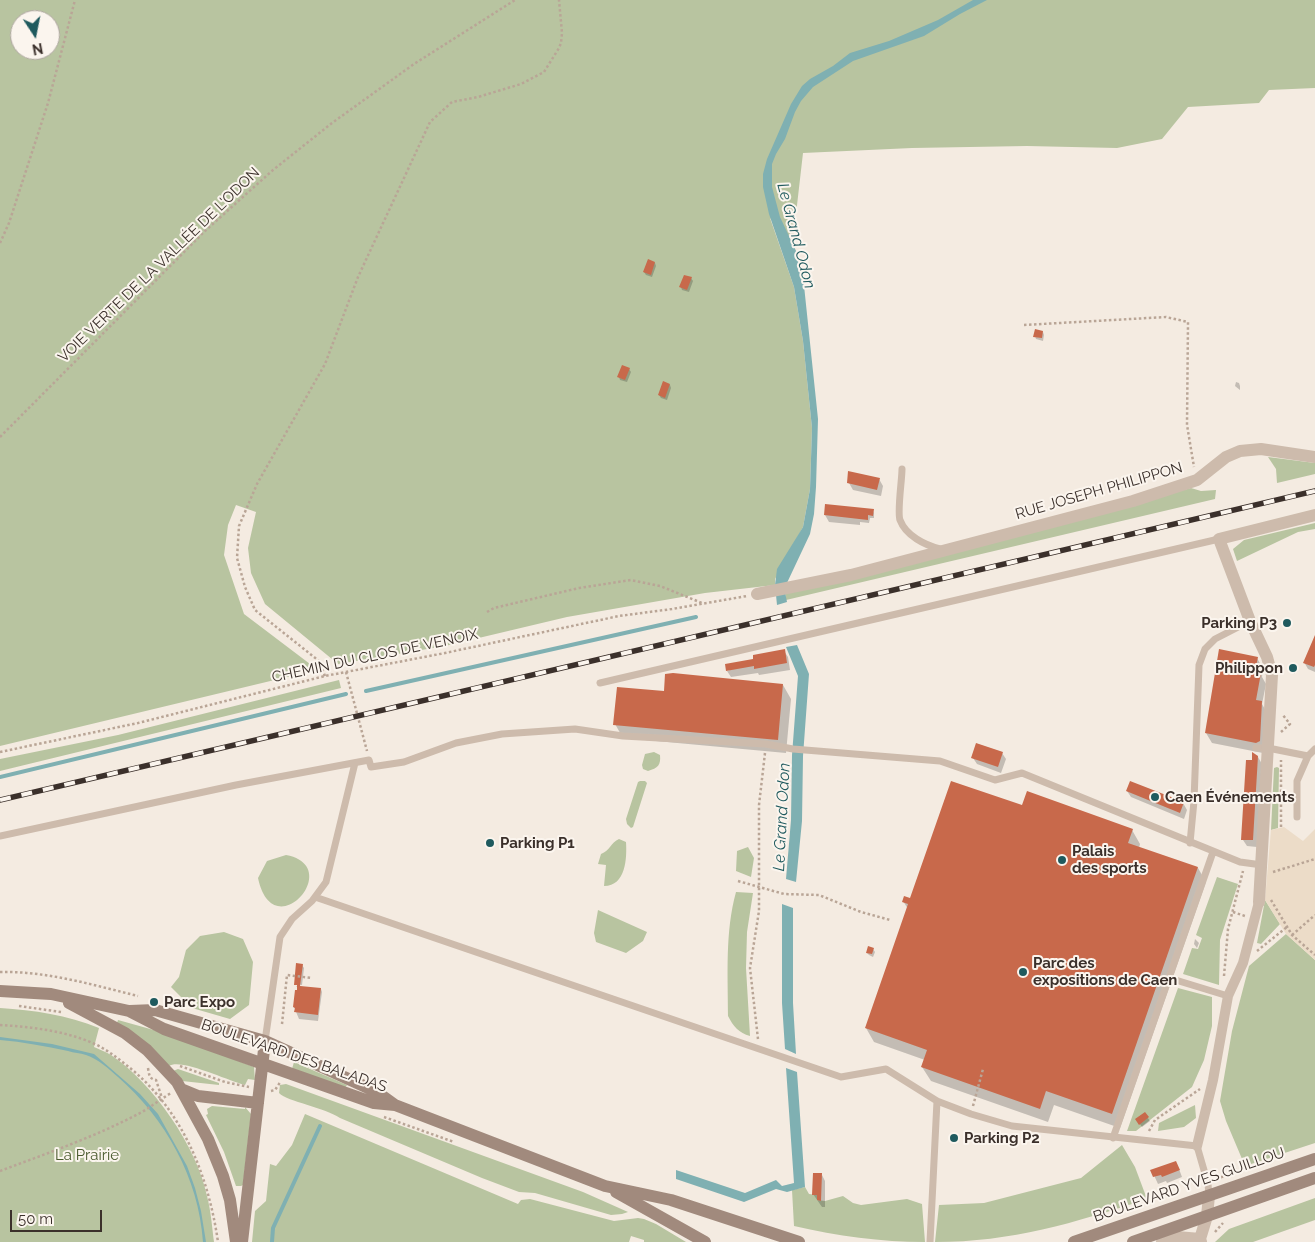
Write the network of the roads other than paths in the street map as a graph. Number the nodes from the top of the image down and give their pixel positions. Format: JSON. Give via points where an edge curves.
{"nodes":[{"id":1,"x":1315,"y":457,"type":"edge"},
{"id":2,"x":902,"y":469,"type":"dead end"},
{"id":3,"x":1315,"y":515,"type":"edge"},
{"id":4,"x":1219,"y":539,"type":"junction"},
{"id":5,"x":944,"y":551,"type":"junction"},
{"id":6,"x":757,"y":594,"type":"road end"},
{"id":7,"x":1250,"y":621,"type":"junction"},
{"id":8,"x":600,"y":682,"type":"dead end"},
{"id":9,"x":1262,"y":748,"type":"junction"},
{"id":10,"x":1315,"y":749,"type":"edge"},
{"id":11,"x":1308,"y":756,"type":"junction"},
{"id":12,"x":355,"y":763,"type":"junction"},
{"id":13,"x":1297,"y":817,"type":"dead end"},
{"id":14,"x":0,"y":836,"type":"edge"},
{"id":15,"x":1190,"y":843,"type":"junction"},
{"id":16,"x":1213,"y":852,"type":"junction"},
{"id":17,"x":1265,"y":869,"type":"junction"},
{"id":18,"x":315,"y":897,"type":"junction"},
{"id":19,"x":1265,"y":900,"type":"joint"},
{"id":20,"x":1169,"y":978,"type":"junction"},
{"id":21,"x":0,"y":991,"type":"edge"},
{"id":22,"x":51,"y":994,"type":"junction"},
{"id":23,"x":1228,"y":996,"type":"junction"},
{"id":24,"x":129,"y":1011,"type":"junction"},
{"id":25,"x":164,"y":1029,"type":"junction"},
{"id":26,"x":265,"y":1041,"type":"junction"},
{"id":27,"x":263,"y":1064,"type":"junction"},
{"id":28,"x":181,"y":1089,"type":"junction"},
{"id":29,"x":936,"y":1101,"type":"junction"},
{"id":30,"x":258,"y":1103,"type":"junction"},
{"id":31,"x":395,"y":1105,"type":"junction"},
{"id":32,"x":1113,"y":1138,"type":"junction"},
{"id":33,"x":1197,"y":1146,"type":"junction"},
{"id":34,"x":1315,"y":1159,"type":"edge"},
{"id":35,"x":1315,"y":1178,"type":"edge"},
{"id":36,"x":605,"y":1186,"type":"junction"},
{"id":37,"x":1209,"y":1196,"type":"junction"},
{"id":38,"x":1207,"y":1216,"type":"junction"},
{"id":39,"x":1201,"y":1240,"type":"edge"},
{"id":40,"x":236,"y":1242,"type":"edge"},
{"id":41,"x":242,"y":1242,"type":"edge"},
{"id":42,"x":704,"y":1242,"type":"edge"},
{"id":43,"x":798,"y":1242,"type":"edge"},
{"id":44,"x":930,"y":1242,"type":"edge"},
{"id":45,"x":1074,"y":1242,"type":"edge"},
{"id":46,"x":1133,"y":1242,"type":"edge"},
{"id":47,"x":1162,"y":1242,"type":"edge"}],
"edges":[{"from":1,"to":5,"type":"street","name":"RUE JOSEPH PHILIPPON","via":[[1260,449],[1240,451],[1226,456],[1197,480],[1133,501]]},
{"from":2,"to":5,"type":"lane","via":[[899,519],[905,530],[925,545]]},
{"from":3,"to":4,"type":"street"},
{"from":4,"to":7,"type":"street"},
{"from":4,"to":8,"type":"lane"},
{"from":5,"to":6,"type":"street","name":"RUE JOSEPH PHILIPPON","via":[[851,575]]},
{"from":7,"to":9,"type":"street","via":[[1272,675]]},
{"from":7,"to":15,"type":"lane","via":[[1215,639],[1205,650],[1200,665]]},
{"from":9,"to":11,"type":"lane"},
{"from":9,"to":17,"type":"street"},
{"from":10,"to":11,"type":"lane"},
{"from":11,"to":13,"type":"lane","via":[[1297,781]]},
{"from":12,"to":14,"type":"lane"},
{"from":12,"to":15,"type":"lane","via":[[369,760],[371,768],[404,762],[456,743],[502,734],[575,729],[623,736],[766,744],[940,761],[996,780],[1022,773]]},
{"from":12,"to":18,"type":"lane","via":[[326,882]]},
{"from":15,"to":16,"type":"lane"},
{"from":16,"to":17,"type":"lane"},
{"from":16,"to":20,"type":"lane"},
{"from":17,"to":19,"type":"street"},
{"from":18,"to":26,"type":"lane","via":[[292,919],[280,937]]},
{"from":18,"to":29,"type":"lane","via":[[841,1077],[886,1069]]},
{"from":19,"to":23,"type":"street"},
{"from":20,"to":23,"type":"lane"},
{"from":20,"to":32,"type":"lane"},
{"from":21,"to":22,"type":"main road","name":"BOULEVARD DES BALADAS"},
{"from":22,"to":24,"type":"main road","name":"BOULEVARD DES BALADAS"},
{"from":22,"to":28,"type":"main road","via":[[126,1033],[162,1066]]},
{"from":23,"to":33,"type":"street"},
{"from":24,"to":25,"type":"main road","name":"BOULEVARD DES BALADAS"},
{"from":24,"to":26,"type":"main road","name":"BOULEVARD DES BALADAS","via":[[154,1010]]},
{"from":25,"to":26,"type":"main road","via":[[203,1029],[256,1047]]},
{"from":25,"to":27,"type":"main road","name":"BOULEVARD DES BALADAS"},
{"from":26,"to":27,"type":"main road"},
{"from":26,"to":31,"type":"main road","name":"BOULEVARD DES BALADAS","via":[[377,1092]]},
{"from":27,"to":30,"type":"main road"},
{"from":27,"to":31,"type":"main road","name":"BOULEVARD DES BALADAS","via":[[374,1103]]},
{"from":28,"to":30,"type":"main road","via":[[198,1096]]},
{"from":28,"to":40,"type":"main road","via":[[223,1176]]},
{"from":29,"to":32,"type":"lane","via":[[1012,1126]]},
{"from":29,"to":44,"type":"lane"},
{"from":30,"to":41,"type":"main road"},
{"from":31,"to":36,"type":"main road","name":"BOULEVARD DES BALADAS"},
{"from":32,"to":33,"type":"lane"},
{"from":33,"to":37,"type":"lane"},
{"from":34,"to":37,"type":"main road","name":"BOULEVARD YVES GUILLOU"},
{"from":35,"to":38,"type":"main road"},
{"from":36,"to":42,"type":"main road"},
{"from":36,"to":43,"type":"main road","via":[[671,1200]]},
{"from":37,"to":38,"type":"street"},
{"from":37,"to":45,"type":"main road","name":"BOULEVARD YVES GUILLOU"},
{"from":38,"to":39,"type":"street"},
{"from":38,"to":46,"type":"main road"},
{"from":39,"to":47,"type":"street","via":[[1177,1237]]}]}
